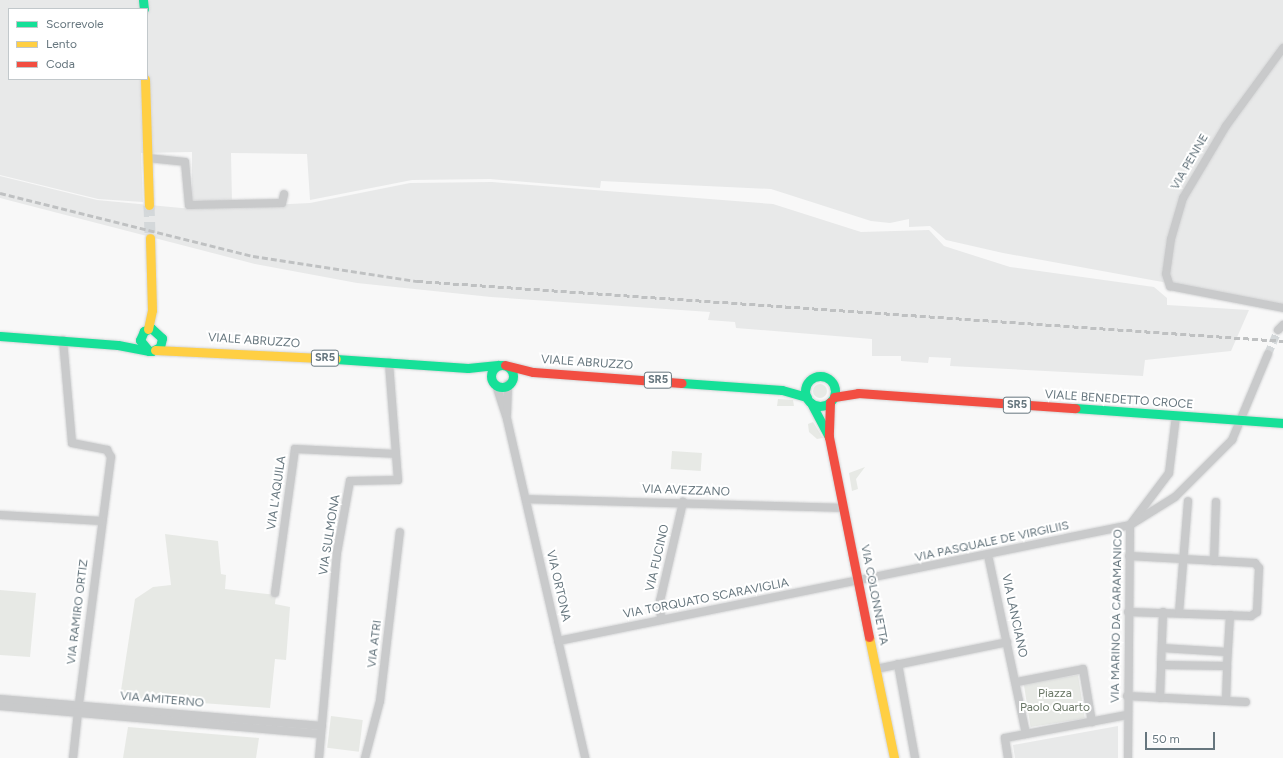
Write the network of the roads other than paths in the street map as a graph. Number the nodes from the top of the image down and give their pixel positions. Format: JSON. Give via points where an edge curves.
{"nodes":[{"id":1,"x":1283,"y":48,"type":"edge"},
{"id":2,"x":146,"y":80,"type":"edge"},
{"id":3,"x":148,"y":158,"type":"junction"},
{"id":4,"x":284,"y":194,"type":"dead end"},
{"id":5,"x":149,"y":205,"type":"tunnel mouth"},
{"id":6,"x":150,"y":238,"type":"tunnel mouth"},
{"id":7,"x":1283,"y":308,"type":"edge"},
{"id":8,"x":152,"y":311,"type":"junction"},
{"id":9,"x":148,"y":329,"type":"junction"},
{"id":10,"x":160,"y":334,"type":"junction"},
{"id":11,"x":0,"y":336,"type":"edge"},
{"id":12,"x":140,"y":337,"type":"junction"},
{"id":13,"x":62,"y":340,"type":"junction"},
{"id":14,"x":118,"y":345,"type":"junction"},
{"id":15,"x":181,"y":349,"type":"junction"},
{"id":16,"x":152,"y":350,"type":"junction"},
{"id":17,"x":1268,"y":354,"type":"tunnel mouth"},
{"id":18,"x":389,"y":362,"type":"junction"},
{"id":19,"x":501,"y":365,"type":"junction"},
{"id":20,"x":468,"y":368,"type":"junction"},
{"id":21,"x":533,"y":372,"type":"junction"},
{"id":22,"x":491,"y":376,"type":"junction"},
{"id":23,"x":510,"y":381,"type":"junction"},
{"id":24,"x":808,"y":382,"type":"junction"},
{"id":25,"x":834,"y":384,"type":"junction"},
{"id":26,"x":496,"y":385,"type":"junction"},
{"id":27,"x":782,"y":390,"type":"junction"},
{"id":28,"x":858,"y":393,"type":"junction"},
{"id":29,"x":809,"y":400,"type":"junction"},
{"id":30,"x":832,"y":400,"type":"junction"},
{"id":31,"x":1176,"y":416,"type":"junction"},
{"id":32,"x":507,"y":418,"type":"junction"},
{"id":33,"x":1242,"y":420,"type":"junction"},
{"id":34,"x":1283,"y":423,"type":"edge"},
{"id":35,"x":829,"y":438,"type":"junction"},
{"id":36,"x":396,"y":454,"type":"junction"},
{"id":37,"x":526,"y":499,"type":"junction"},
{"id":38,"x":1188,"y":501,"type":"dead end"},
{"id":39,"x":683,"y":502,"type":"junction"},
{"id":40,"x":1216,"y":502,"type":"dead end"},
{"id":41,"x":844,"y":508,"type":"junction"},
{"id":42,"x":0,"y":515,"type":"edge"},
{"id":43,"x":102,"y":521,"type":"junction"},
{"id":44,"x":1130,"y":525,"type":"junction"},
{"id":45,"x":400,"y":532,"type":"dead end"},
{"id":46,"x":988,"y":555,"type":"junction"},
{"id":47,"x":1129,"y":556,"type":"junction"},
{"id":48,"x":1182,"y":560,"type":"junction"},
{"id":49,"x":1214,"y":561,"type":"junction"},
{"id":50,"x":858,"y":581,"type":"junction"},
{"id":51,"x":275,"y":594,"type":"dead end"},
{"id":52,"x":1128,"y":612,"type":"junction"},
{"id":53,"x":1162,"y":612,"type":"junction"},
{"id":54,"x":1179,"y":613,"type":"junction"},
{"id":55,"x":1230,"y":616,"type":"junction"},
{"id":56,"x":661,"y":620,"type":"junction"},
{"id":57,"x":558,"y":641,"type":"junction"},
{"id":58,"x":1007,"y":642,"type":"junction"},
{"id":59,"x":1162,"y":648,"type":"junction"},
{"id":60,"x":1227,"y":652,"type":"junction"},
{"id":61,"x":898,"y":664,"type":"junction"},
{"id":62,"x":1161,"y":665,"type":"junction"},
{"id":63,"x":1227,"y":666,"type":"junction"},
{"id":64,"x":876,"y":669,"type":"junction"},
{"id":65,"x":1017,"y":682,"type":"junction"},
{"id":66,"x":1127,"y":696,"type":"junction"},
{"id":67,"x":1160,"y":698,"type":"junction"},
{"id":68,"x":0,"y":699,"type":"edge"},
{"id":69,"x":1226,"y":701,"type":"junction"},
{"id":70,"x":1246,"y":702,"type":"dead end"},
{"id":71,"x":0,"y":706,"type":"edge"},
{"id":72,"x":78,"y":708,"type":"junction"},
{"id":73,"x":1127,"y":716,"type":"junction"},
{"id":74,"x":1092,"y":722,"type":"junction"},
{"id":75,"x":321,"y":730,"type":"junction"},
{"id":76,"x":1026,"y":734,"type":"junction"},
{"id":77,"x":892,"y":757,"type":"edge"},
{"id":78,"x":74,"y":758,"type":"edge"},
{"id":79,"x":319,"y":758,"type":"edge"},
{"id":80,"x":365,"y":758,"type":"edge"},
{"id":81,"x":585,"y":758,"type":"edge"},
{"id":82,"x":915,"y":758,"type":"edge"},
{"id":83,"x":1008,"y":758,"type":"edge"},
{"id":84,"x":1128,"y":758,"type":"edge"}],
"edges":[{"from":1,"to":7,"type":"street","name":"VIA PENNE","via":[[1226,126],[1183,198],[1171,239],[1166,274],[1170,286]]},
{"from":2,"to":3,"type":"main road"},
{"from":3,"to":4,"type":"street","via":[[185,162],[189,205],[282,203]]},
{"from":3,"to":5,"type":"main road"},
{"from":6,"to":8,"type":"main road"},
{"from":8,"to":9,"type":"main road"},
{"from":8,"to":10,"type":"main road"},
{"from":9,"to":10,"type":"main road","number":"SR5"},
{"from":9,"to":12,"type":"main road","number":"SR5"},
{"from":10,"to":15,"type":"main road","name":"VIALE ABRUZZO","number":"SR5"},
{"from":10,"to":16,"type":"main road"},
{"from":11,"to":13,"type":"main road","name":"VIALE ABRUZZO","number":"SR5"},
{"from":12,"to":14,"type":"main road","name":"VIALE ABRUZZO","number":"SR5"},
{"from":12,"to":16,"type":"main road","via":[[142,346]]},
{"from":13,"to":14,"type":"main road","name":"VIALE ABRUZZO","number":"SR5"},
{"from":13,"to":43,"type":"street","name":"VIA RAMIRO ORTIZ","via":[[72,443],[107,450],[111,457]]},
{"from":14,"to":16,"type":"main road","name":"VIALE ABRUZZO","number":"SR5"},
{"from":15,"to":16,"type":"main road","name":"VIALE ABRUZZO","number":"SR5"},
{"from":15,"to":18,"type":"main road","name":"VIALE ABRUZZO","number":"SR5"},
{"from":17,"to":33,"type":"street"},
{"from":18,"to":20,"type":"main road","name":"VIALE ABRUZZO","number":"SR5"},
{"from":18,"to":36,"type":"street","name":"VIA SULMONA"},
{"from":19,"to":20,"type":"main road","name":"VIALE ABRUZZO","number":"SR5"},
{"from":19,"to":21,"type":"main road","name":"VIALE ABRUZZO","number":"SR5"},
{"from":19,"to":22,"type":"main road"},
{"from":19,"to":23,"type":"main road"},
{"from":20,"to":22,"type":"main road","name":"VIALE ABRUZZO","number":"SR5"},
{"from":21,"to":23,"type":"main road","name":"VIALE ABRUZZO","number":"SR5"},
{"from":21,"to":27,"type":"main road","name":"VIALE ABRUZZO","number":"SR5"},
{"from":22,"to":26,"type":"main road"},
{"from":23,"to":26,"type":"main road","number":"SR5"},
{"from":23,"to":32,"type":"street","name":"VIA ORTONA"},
{"from":24,"to":25,"type":"main road","number":"SR5","via":[[821,376]]},
{"from":24,"to":27,"type":"main road","number":"SR5"},
{"from":24,"to":29,"type":"main road"},
{"from":25,"to":28,"type":"main road","number":"SR5"},
{"from":25,"to":30,"type":"main road"},
{"from":26,"to":32,"type":"street","name":"VIA ORTONA"},
{"from":27,"to":29,"type":"main road","number":"SR5"},
{"from":28,"to":30,"type":"main road","number":"SR5"},
{"from":28,"to":31,"type":"main road","name":"VIALE BENEDETTO CROCE","number":"SR5"},
{"from":29,"to":30,"type":"main road","number":"SR5","via":[[823,405]]},
{"from":29,"to":35,"type":"main road"},
{"from":30,"to":35,"type":"main road"},
{"from":31,"to":33,"type":"main road","name":"VIALE BENEDETTO CROCE","number":"SR5"},
{"from":31,"to":44,"type":"street","name":"VIA MARINO DA CARAMANICO","via":[[1169,472]]},
{"from":32,"to":37,"type":"street","name":"VIA ORTONA"},
{"from":33,"to":34,"type":"main road","name":"VIALE BENEDETTO CROCE","number":"SR5"},
{"from":33,"to":44,"type":"street","via":[[1232,440],[1188,486]]},
{"from":35,"to":41,"type":"main road","name":"VIA COLONNETTA"},
{"from":36,"to":51,"type":"street","name":"VIA L'AQUILA","via":[[295,449]]},
{"from":36,"to":75,"type":"street","name":"VIA SULMONA","via":[[398,480],[350,481],[337,552]]},
{"from":37,"to":39,"type":"street","name":"VIA AVEZZANO"},
{"from":37,"to":57,"type":"street","name":"VIA ORTONA"},
{"from":38,"to":48,"type":"street"},
{"from":39,"to":41,"type":"street","name":"VIA AVEZZANO"},
{"from":39,"to":56,"type":"street","name":"VIA FUCINO","via":[[660,601]]},
{"from":40,"to":49,"type":"street"},
{"from":41,"to":50,"type":"main road","name":"VIA COLONNETTA"},
{"from":42,"to":43,"type":"street"},
{"from":43,"to":72,"type":"street","name":"VIA RAMIRO ORTIZ"},
{"from":44,"to":46,"type":"street","name":"VIA PASQUALE DE VIRGILIIS"},
{"from":44,"to":47,"type":"street","name":"VIA MARINO DA CARAMANICO"},
{"from":45,"to":80,"type":"street","name":"VIA ATRI","via":[[380,702]]},
{"from":46,"to":50,"type":"street","name":"VIA PASQUALE DE VIRGILIIS"},
{"from":46,"to":58,"type":"street","name":"VIA LANCIANO"},
{"from":47,"to":48,"type":"street"},
{"from":47,"to":52,"type":"street","name":"VIA MARINO DA CARAMANICO"},
{"from":48,"to":49,"type":"street"},
{"from":48,"to":54,"type":"street"},
{"from":49,"to":55,"type":"street","via":[[1254,563],[1259,568],[1257,612],[1251,616]]},
{"from":50,"to":56,"type":"street","name":"VIA TORQUATO SCARAVIGLIA"},
{"from":50,"to":64,"type":"main road","name":"VIA COLONNETTA"},
{"from":52,"to":53,"type":"street"},
{"from":52,"to":66,"type":"street","name":"VIA MARINO DA CARAMANICO"},
{"from":53,"to":54,"type":"street"},
{"from":53,"to":59,"type":"street"},
{"from":54,"to":55,"type":"street"},
{"from":55,"to":60,"type":"street"},
{"from":56,"to":57,"type":"street","name":"VIA TORQUATO SCARAVIGLIA"},
{"from":57,"to":81,"type":"street","name":"VIA ORTONA"},
{"from":58,"to":61,"type":"street"},
{"from":58,"to":65,"type":"street","name":"VIA LANCIANO"},
{"from":59,"to":60,"type":"street"},
{"from":59,"to":62,"type":"street"},
{"from":60,"to":63,"type":"street"},
{"from":61,"to":64,"type":"street"},
{"from":61,"to":82,"type":"street"},
{"from":62,"to":63,"type":"street"},
{"from":62,"to":67,"type":"street"},
{"from":63,"to":69,"type":"street"},
{"from":64,"to":77,"type":"main road","name":"VIA COLONNETTA"},
{"from":65,"to":74,"type":"street","via":[[1083,669]]},
{"from":65,"to":76,"type":"street"},
{"from":66,"to":67,"type":"street"},
{"from":66,"to":73,"type":"street","name":"VIA MARINO DA CARAMANICO"},
{"from":67,"to":69,"type":"street"},
{"from":68,"to":72,"type":"street","name":"VIA AMITERNO"},
{"from":69,"to":70,"type":"street"},
{"from":71,"to":72,"type":"street","name":"VIA AMITERNO"},
{"from":72,"to":75,"type":"street","name":"VIA AMITERNO"},
{"from":72,"to":78,"type":"street","name":"VIA RAMIRO ORTIZ"},
{"from":73,"to":74,"type":"street"},
{"from":73,"to":84,"type":"street","name":"VIA MARINO DA CARAMANICO"},
{"from":74,"to":76,"type":"street"},
{"from":75,"to":79,"type":"street","name":"VIA SULMONA"},
{"from":76,"to":83,"type":"street","via":[[1005,738]]}]}
